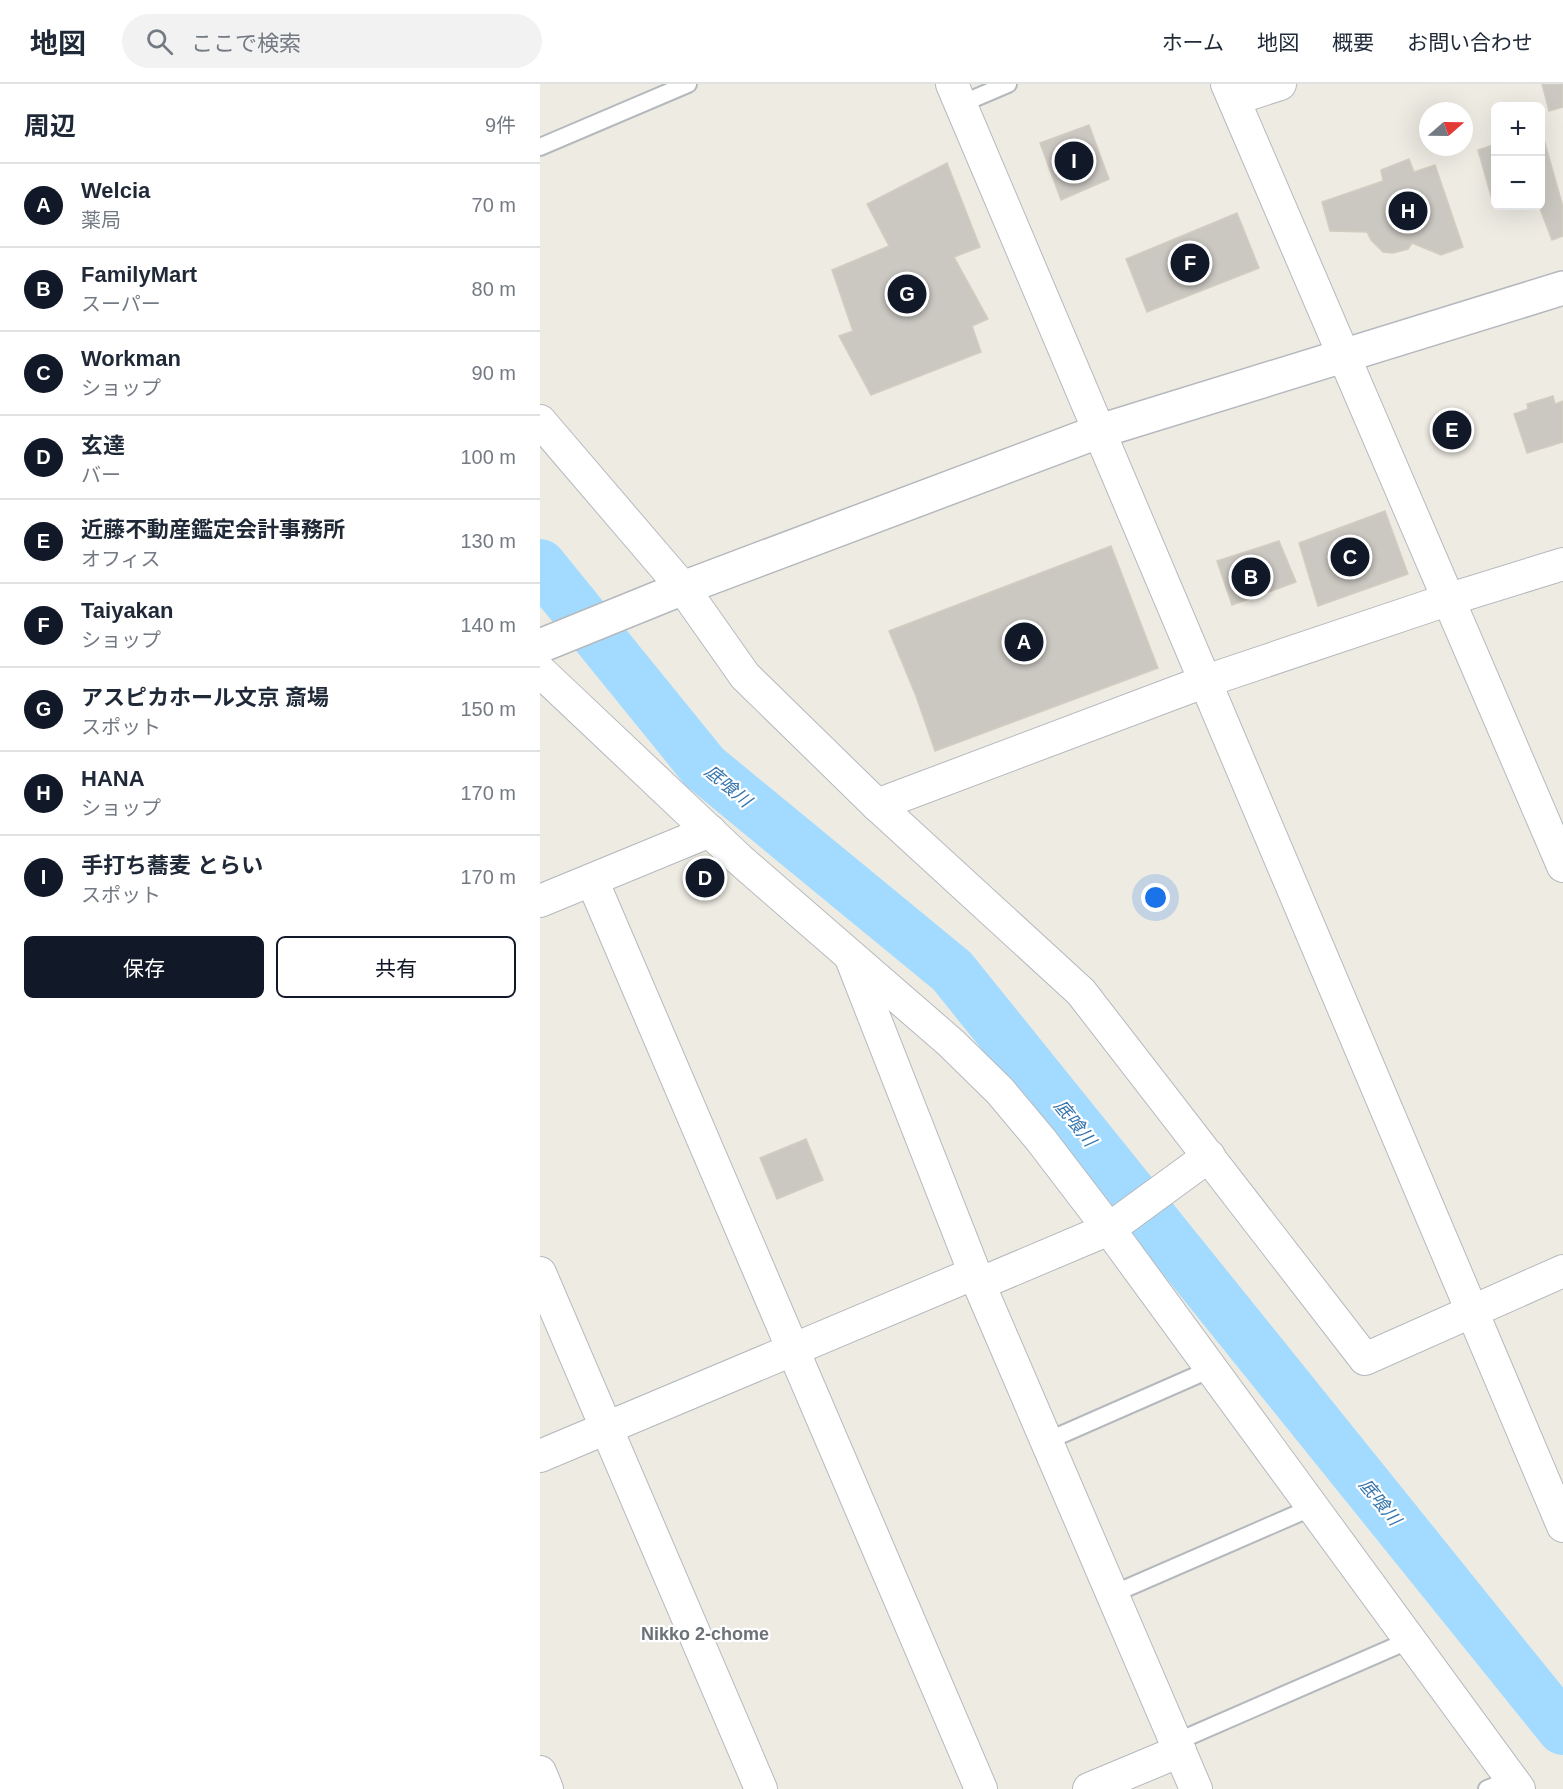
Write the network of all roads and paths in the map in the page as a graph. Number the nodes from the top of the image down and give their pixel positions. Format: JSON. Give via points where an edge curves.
{"nodes":[{"id":1,"x":688,"y":84,"type":"edge"},
{"id":2,"x":1008,"y":84,"type":"edge"},
{"id":3,"x":1280,"y":84,"type":"edge"},
{"id":4,"x":1230,"y":92,"type":"edge"},
{"id":5,"x":957,"y":94,"type":"edge"},
{"id":6,"x":540,"y":147,"type":"edge"},
{"id":7,"x":1563,"y":288,"type":"edge"},
{"id":8,"x":1344,"y":355,"type":"junction"},
{"id":9,"x":540,"y":422,"type":"edge"},
{"id":10,"x":1100,"y":431,"type":"junction"},
{"id":11,"x":1563,"y":564,"type":"edge"},
{"id":12,"x":675,"y":591,"type":"junction"},
{"id":13,"x":1450,"y":599,"type":"junction"},
{"id":14,"x":542,"y":653,"type":"edge"},
{"id":15,"x":1206,"y":681,"type":"junction"},
{"id":16,"x":877,"y":805,"type":"junction"},
{"id":17,"x":710,"y":831,"type":"junction"},
{"id":18,"x":1563,"y":866,"type":"edge"},
{"id":19,"x":592,"y":880,"type":"junction"},
{"id":20,"x":540,"y":901,"type":"edge"},
{"id":21,"x":849,"y":954,"type":"junction"},
{"id":22,"x":1202,"y":1162,"type":"junction"},
{"id":23,"x":1115,"y":1225,"type":"junction"},
{"id":24,"x":1563,"y":1271,"type":"edge"},
{"id":25,"x":540,"y":1273,"type":"edge"},
{"id":26,"x":977,"y":1278,"type":"junction"},
{"id":27,"x":1473,"y":1312,"type":"junction"},
{"id":28,"x":793,"y":1349,"type":"junction"},
{"id":29,"x":1211,"y":1369,"type":"junction"},
{"id":30,"x":606,"y":1428,"type":"junction"},
{"id":31,"x":1047,"y":1441,"type":"junction"},
{"id":32,"x":540,"y":1456,"type":"edge"},
{"id":33,"x":1313,"y":1507,"type":"junction"},
{"id":34,"x":1563,"y":1526,"type":"edge"},
{"id":35,"x":1113,"y":1594,"type":"junction"},
{"id":36,"x":1410,"y":1640,"type":"junction"},
{"id":37,"x":1178,"y":1746,"type":"junction"},
{"id":38,"x":540,"y":1772,"type":"edge"},
{"id":39,"x":1506,"y":1786,"type":"edge"},
{"id":40,"x":547,"y":1789,"type":"edge"},
{"id":41,"x":761,"y":1789,"type":"edge"},
{"id":42,"x":981,"y":1789,"type":"edge"},
{"id":43,"x":1089,"y":1789,"type":"edge"},
{"id":44,"x":1196,"y":1789,"type":"edge"}],
"edges":[{"from":1,"to":6,"type":"lane"},
{"from":2,"to":5,"type":"lane"},
{"from":3,"to":4,"type":"street"},
{"from":4,"to":8,"type":"street"},
{"from":5,"to":10,"type":"street"},
{"from":7,"to":8,"type":"street"},
{"from":8,"to":10,"type":"street"},
{"from":8,"to":13,"type":"street"},
{"from":9,"to":12,"type":"street"},
{"from":10,"to":12,"type":"street"},
{"from":10,"to":15,"type":"street"},
{"from":11,"to":13,"type":"street"},
{"from":12,"to":14,"type":"street"},
{"from":12,"to":16,"type":"street","via":[[745,676]]},
{"from":13,"to":15,"type":"street"},
{"from":13,"to":18,"type":"street"},
{"from":14,"to":17,"type":"street"},
{"from":15,"to":16,"type":"street"},
{"from":15,"to":27,"type":"street"},
{"from":16,"to":22,"type":"street","via":[[1081,992]]},
{"from":17,"to":19,"type":"street"},
{"from":17,"to":21,"type":"street"},
{"from":19,"to":20,"type":"street"},
{"from":19,"to":28,"type":"street"},
{"from":21,"to":23,"type":"street","via":[[951,1042],[1000,1091]]},
{"from":21,"to":26,"type":"street"},
{"from":22,"to":23,"type":"street"},
{"from":22,"to":27,"type":"street","via":[[1365,1359]]},
{"from":23,"to":26,"type":"street"},
{"from":23,"to":29,"type":"street"},
{"from":24,"to":27,"type":"street"},
{"from":25,"to":30,"type":"street"},
{"from":26,"to":28,"type":"street"},
{"from":26,"to":31,"type":"street"},
{"from":27,"to":34,"type":"street"},
{"from":28,"to":30,"type":"street"},
{"from":28,"to":42,"type":"street"},
{"from":29,"to":31,"type":"lane"},
{"from":29,"to":33,"type":"street"},
{"from":30,"to":32,"type":"street"},
{"from":30,"to":41,"type":"street"},
{"from":31,"to":35,"type":"street"},
{"from":33,"to":35,"type":"lane"},
{"from":33,"to":36,"type":"street"},
{"from":35,"to":37,"type":"street"},
{"from":36,"to":37,"type":"lane"},
{"from":36,"to":39,"type":"street"},
{"from":37,"to":43,"type":"street"},
{"from":37,"to":44,"type":"street"},
{"from":38,"to":40,"type":"street"}]}
